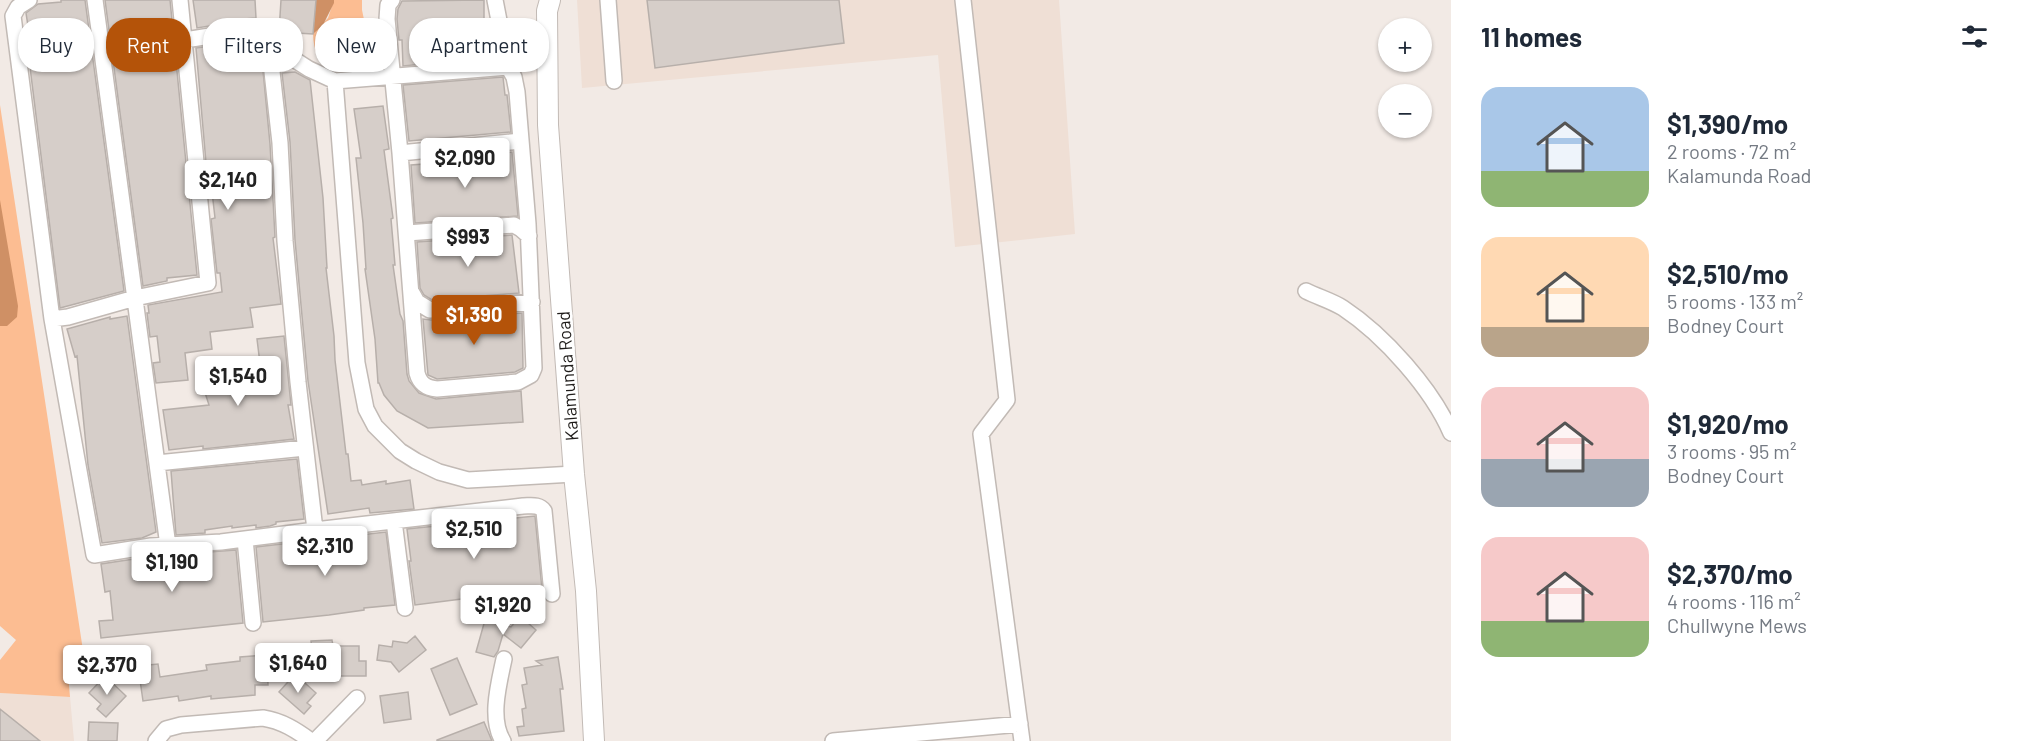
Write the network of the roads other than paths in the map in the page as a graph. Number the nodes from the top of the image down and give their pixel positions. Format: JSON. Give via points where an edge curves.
{"nodes":[{"id":1,"x":29,"y":0,"type":"edge"},
{"id":2,"x":95,"y":0,"type":"edge"},
{"id":3,"x":180,"y":0,"type":"edge"},
{"id":4,"x":392,"y":0,"type":"edge"},
{"id":5,"x":495,"y":0,"type":"edge"},
{"id":6,"x":608,"y":0,"type":"edge"},
{"id":7,"x":963,"y":0,"type":"edge"},
{"id":8,"x":547,"y":4,"type":"edge"},
{"id":9,"x":182,"y":18,"type":"edge"},
{"id":10,"x":498,"y":18,"type":"edge"},
{"id":11,"x":303,"y":65,"type":"edge"},
{"id":12,"x":188,"y":72,"type":"edge"},
{"id":13,"x":272,"y":72,"type":"edge"},
{"id":14,"x":436,"y":72,"type":"edge"},
{"id":15,"x":511,"y":72,"type":"edge"},
{"id":16,"x":393,"y":75,"type":"junction"},
{"id":17,"x":335,"y":81,"type":"junction"},
{"id":18,"x":614,"y":81,"type":"dead end"},
{"id":19,"x":521,"y":141,"type":"junction"},
{"id":20,"x":400,"y":153,"type":"junction"},
{"id":21,"x":407,"y":233,"type":"junction"},
{"id":22,"x":529,"y":236,"type":"junction"},
{"id":23,"x":411,"y":290,"type":"junction"},
{"id":24,"x":1305,"y":291,"type":"dead end"},
{"id":25,"x":135,"y":297,"type":"junction"},
{"id":26,"x":532,"y":302,"type":"junction"},
{"id":27,"x":52,"y":319,"type":"junction"},
{"id":28,"x":1451,"y":433,"type":"edge"},
{"id":29,"x":305,"y":448,"type":"junction"},
{"id":30,"x":157,"y":463,"type":"junction"},
{"id":31,"x":574,"y":474,"type":"junction"},
{"id":32,"x":394,"y":521,"type":"junction"},
{"id":33,"x":315,"y":530,"type":"junction"},
{"id":34,"x":245,"y":539,"type":"junction"},
{"id":35,"x":168,"y":546,"type":"junction"},
{"id":36,"x":552,"y":594,"type":"dead end"},
{"id":37,"x":405,"y":608,"type":"dead end"},
{"id":38,"x":253,"y":623,"type":"dead end"},
{"id":39,"x":504,"y":659,"type":"dead end"},
{"id":40,"x":357,"y":698,"type":"dead end"},
{"id":41,"x":1020,"y":723,"type":"junction"},
{"id":42,"x":156,"y":741,"type":"edge"},
{"id":43,"x":313,"y":741,"type":"edge"},
{"id":44,"x":503,"y":741,"type":"edge"},
{"id":45,"x":594,"y":741,"type":"edge"},
{"id":46,"x":833,"y":741,"type":"edge"},
{"id":47,"x":1022,"y":741,"type":"edge"}],
"edges":[{"from":1,"to":27,"type":"street","via":[[13,15]]},
{"from":2,"to":25,"type":"street"},
{"from":3,"to":9,"type":"street"},
{"from":4,"to":16,"type":"street","via":[[387,19]]},
{"from":5,"to":10,"type":"street"},
{"from":6,"to":18,"type":"street"},
{"from":7,"to":41,"type":"street","via":[[1007,400],[981,434]]},
{"from":8,"to":31,"type":"main road","name":"Kalamunda Road","via":[[548,125]]},
{"from":11,"to":17,"type":"street"},
{"from":12,"to":25,"type":"street","via":[[208,283]]},
{"from":13,"to":29,"type":"street"},
{"from":14,"to":16,"type":"street"},
{"from":15,"to":19,"type":"street","via":[[517,92]]},
{"from":16,"to":17,"type":"street"},
{"from":16,"to":20,"type":"street"},
{"from":17,"to":31,"type":"street","via":[[357,363],[366,409],[375,426],[400,452],[455,477],[468,480]]},
{"from":19,"to":20,"type":"street"},
{"from":19,"to":22,"type":"street"},
{"from":20,"to":21,"type":"street"},
{"from":21,"to":22,"type":"street","via":[[514,225]]},
{"from":21,"to":23,"type":"street"},
{"from":22,"to":26,"type":"street"},
{"from":23,"to":26,"type":"street","via":[[417,302],[430,310]]},
{"from":23,"to":26,"type":"street","via":[[417,373],[424,386],[430,388],[518,382],[531,375]]},
{"from":24,"to":28,"type":"street","via":[[1343,308],[1375,334],[1407,366],[1445,418]]},
{"from":25,"to":27,"type":"street"},
{"from":25,"to":30,"type":"street"},
{"from":27,"to":35,"type":"street","via":[[94,555]]},
{"from":29,"to":30,"type":"street"},
{"from":29,"to":33,"type":"street"},
{"from":30,"to":35,"type":"street"},
{"from":31,"to":45,"type":"main road","name":"Kalamunda Road","via":[[586,591]]},
{"from":32,"to":33,"type":"street"},
{"from":32,"to":36,"type":"street","via":[[523,506],[541,508]]},
{"from":32,"to":37,"type":"street"},
{"from":33,"to":34,"type":"street"},
{"from":34,"to":35,"type":"street"},
{"from":34,"to":38,"type":"street"},
{"from":39,"to":44,"type":"street","via":[[496,704]]},
{"from":40,"to":43,"type":"street"},
{"from":41,"to":46,"type":"street"},
{"from":41,"to":47,"type":"street"},
{"from":42,"to":43,"type":"street","via":[[166,729],[181,725],[263,718],[288,725]]}]}
